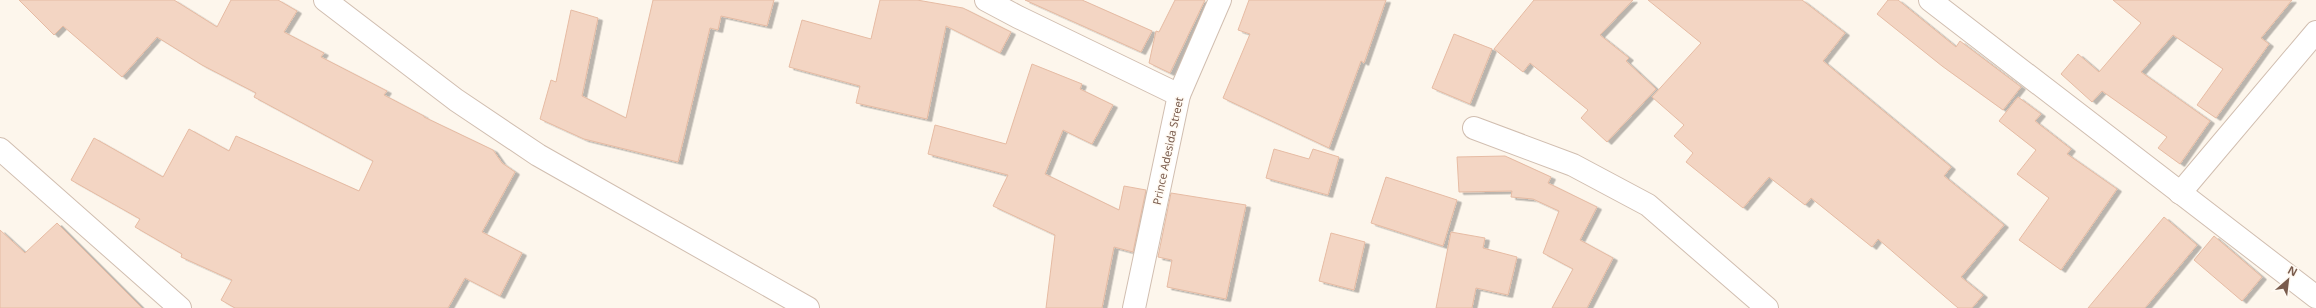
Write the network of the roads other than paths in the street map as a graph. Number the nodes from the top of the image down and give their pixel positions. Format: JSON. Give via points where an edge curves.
{"nodes":[{"id":1,"x":325,"y":0,"type":"edge"},
{"id":2,"x":986,"y":0,"type":"edge"},
{"id":3,"x":1220,"y":0,"type":"edge"},
{"id":4,"x":1930,"y":0,"type":"edge"},
{"id":5,"x":2316,"y":32,"type":"edge"},
{"id":6,"x":1179,"y":95,"type":"junction"},
{"id":7,"x":1474,"y":128,"type":"dead end"},
{"id":8,"x":0,"y":148,"type":"edge"},
{"id":9,"x":2180,"y":193,"type":"junction"},
{"id":10,"x":2316,"y":297,"type":"edge"},
{"id":11,"x":180,"y":308,"type":"edge"},
{"id":12,"x":808,"y":308,"type":"edge"},
{"id":13,"x":1134,"y":308,"type":"edge"},
{"id":14,"x":1767,"y":308,"type":"edge"}],
"edges":[{"from":1,"to":12,"type":"street","via":[[456,100],[538,155]]},
{"from":2,"to":6,"type":"street","via":[[1018,18]]},
{"from":3,"to":6,"type":"street","name":"Prince Adesida Street"},
{"from":4,"to":9,"type":"street"},
{"from":5,"to":9,"type":"street"},
{"from":6,"to":13,"type":"street","name":"Prince Adesida Street"},
{"from":7,"to":14,"type":"street","via":[[1573,166],[1648,205]]},
{"from":8,"to":11,"type":"street"},
{"from":9,"to":10,"type":"street"}]}
